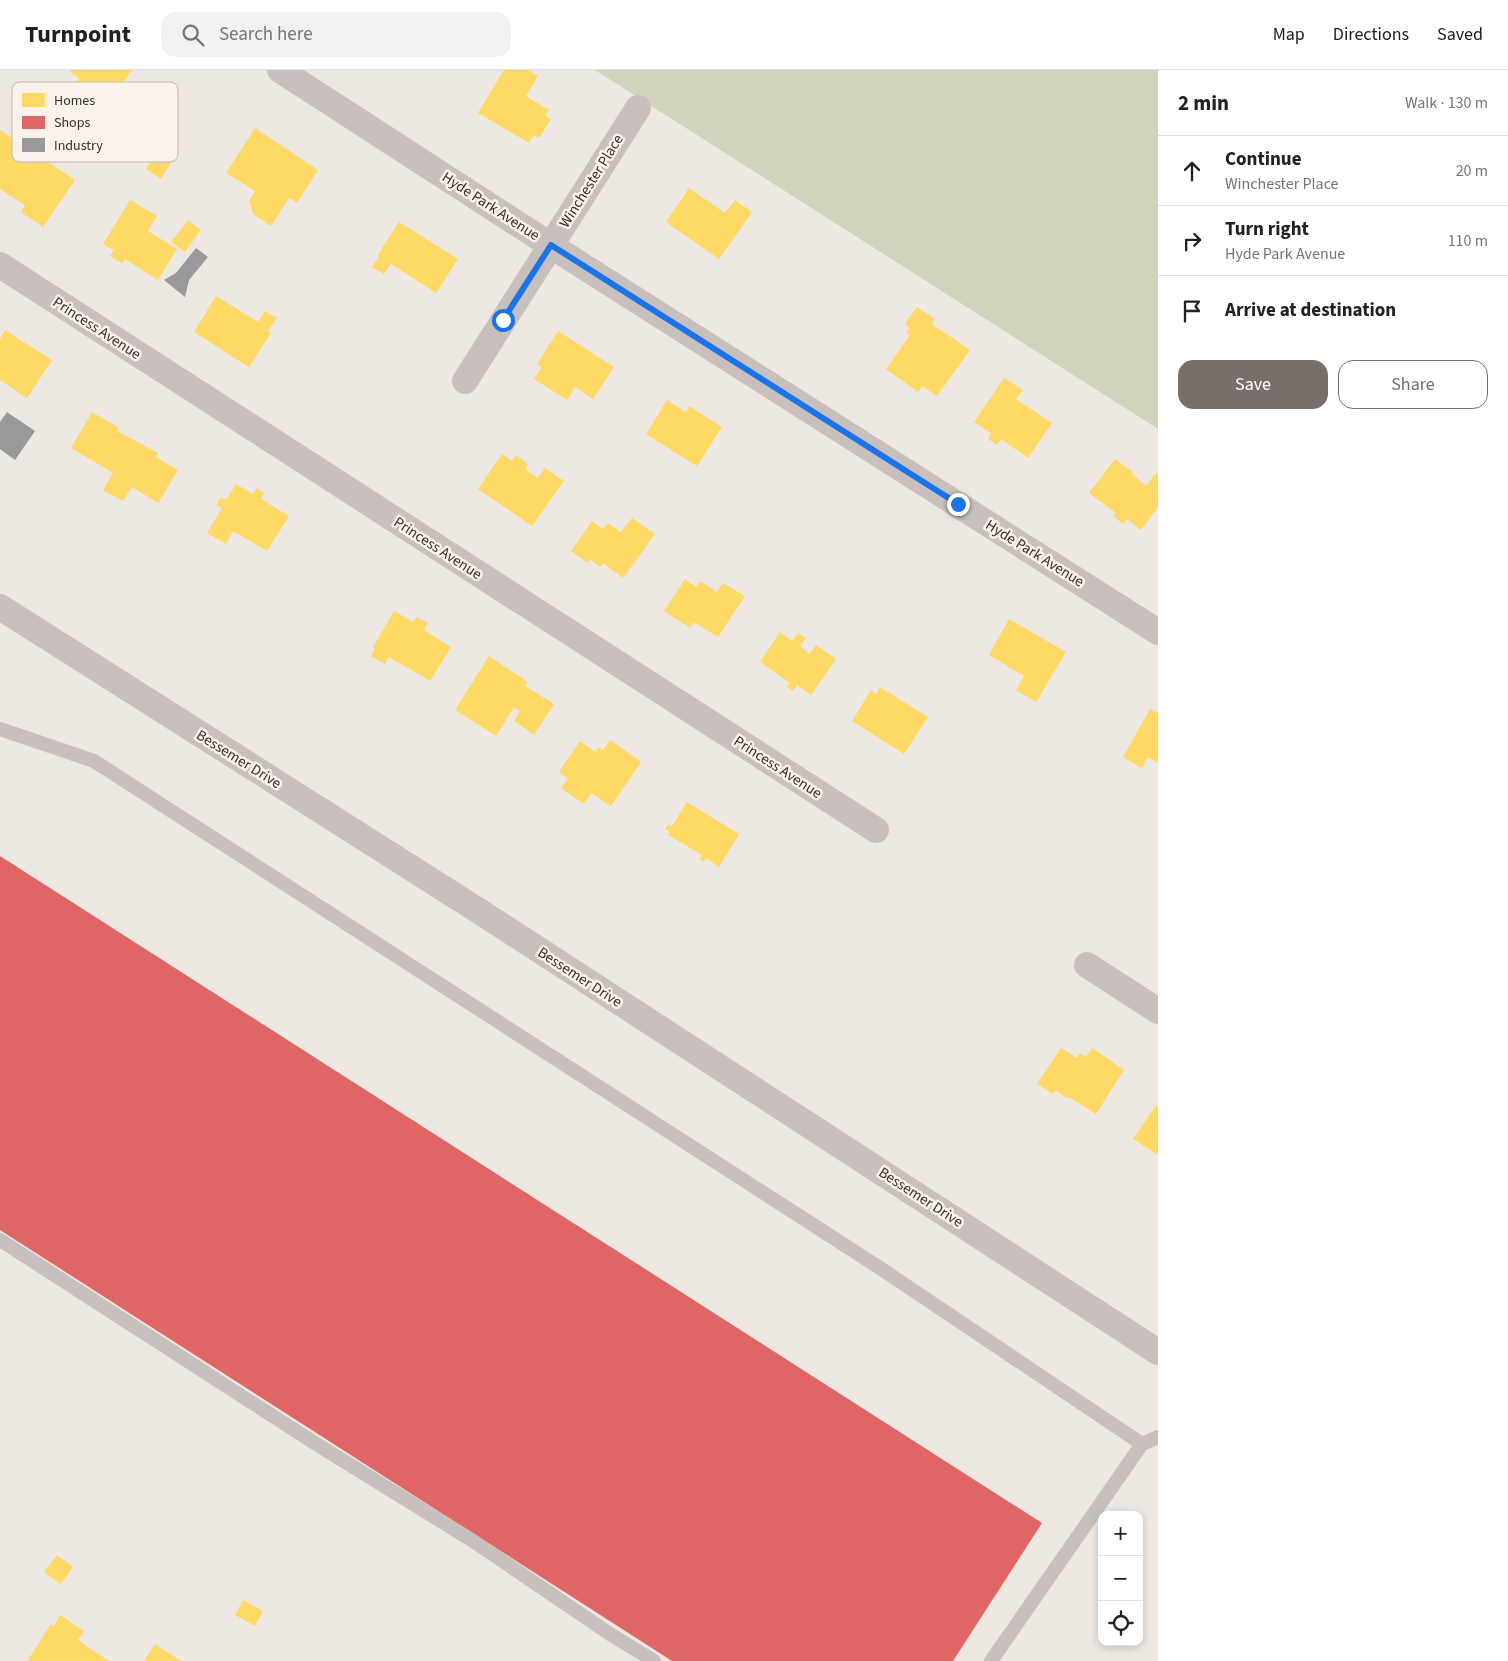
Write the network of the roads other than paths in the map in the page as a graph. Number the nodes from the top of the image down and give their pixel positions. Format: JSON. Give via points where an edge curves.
{"nodes":[{"id":1,"x":280,"y":70,"type":"edge"},
{"id":2,"x":638,"y":108,"type":"dead end"},
{"id":3,"x":551,"y":245,"type":"junction"},
{"id":4,"x":0,"y":265,"type":"edge"},
{"id":5,"x":465,"y":381,"type":"dead end"},
{"id":6,"x":0,"y":607,"type":"edge"},
{"id":7,"x":1158,"y":632,"type":"edge"},
{"id":8,"x":0,"y":729,"type":"edge"},
{"id":9,"x":876,"y":830,"type":"dead end"},
{"id":10,"x":1087,"y":965,"type":"dead end"},
{"id":11,"x":1158,"y":1011,"type":"edge"},
{"id":12,"x":0,"y":1240,"type":"edge"},
{"id":13,"x":1158,"y":1352,"type":"edge"},
{"id":14,"x":1158,"y":1437,"type":"edge"},
{"id":15,"x":1142,"y":1444,"type":"junction"},
{"id":16,"x":654,"y":1661,"type":"edge"},
{"id":17,"x":991,"y":1661,"type":"edge"}],
"edges":[{"from":1,"to":3,"type":"street","name":"Hyde Park Avenue"},
{"from":2,"to":3,"type":"street","name":"Winchester Place"},
{"from":3,"to":5,"type":"street","name":"Winchester Place"},
{"from":3,"to":7,"type":"street","name":"Hyde Park Avenue"},
{"from":4,"to":9,"type":"street","name":"Princess Avenue"},
{"from":6,"to":13,"type":"street","name":"Bessemer Drive","via":[[470,906]]},
{"from":8,"to":15,"type":"lane","via":[[94,761],[884,1270]]},
{"from":10,"to":11,"type":"street"},
{"from":12,"to":16,"type":"lane","via":[[313,1442],[474,1541]]},
{"from":14,"to":15,"type":"lane"},
{"from":15,"to":17,"type":"lane"}]}
